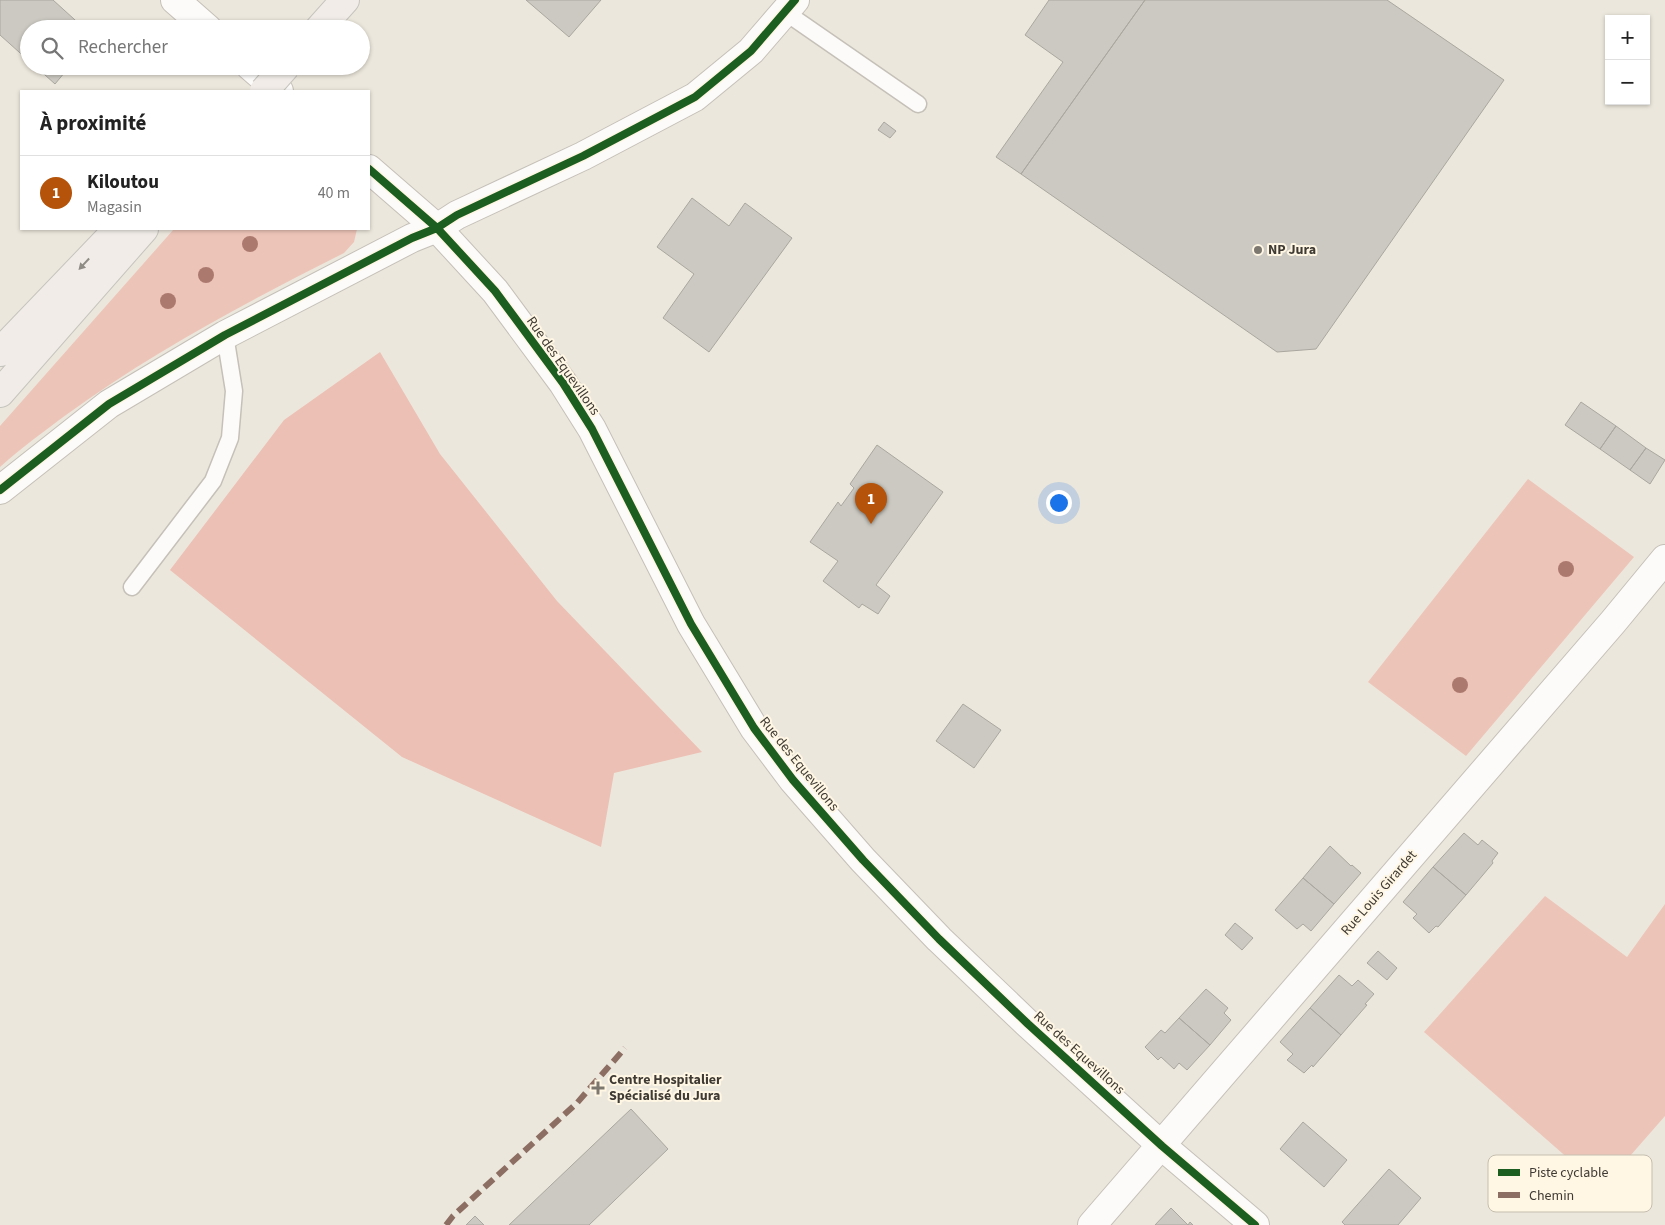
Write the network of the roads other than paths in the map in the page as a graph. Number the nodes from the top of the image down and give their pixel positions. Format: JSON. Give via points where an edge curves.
{"nodes":[{"id":1,"x":175,"y":0,"type":"edge"},
{"id":2,"x":345,"y":0,"type":"edge"},
{"id":3,"x":790,"y":6,"type":"edge"},
{"id":4,"x":198,"y":20,"type":"edge"},
{"id":5,"x":327,"y":20,"type":"edge"},
{"id":6,"x":260,"y":75,"type":"edge"},
{"id":7,"x":278,"y":75,"type":"edge"},
{"id":8,"x":265,"y":90,"type":"edge"},
{"id":9,"x":278,"y":90,"type":"edge"},
{"id":10,"x":918,"y":104,"type":"dead end"},
{"id":11,"x":370,"y":170,"type":"edge"},
{"id":12,"x":437,"y":228,"type":"junction"},
{"id":13,"x":117,"y":230,"type":"edge"},
{"id":14,"x":143,"y":230,"type":"edge"},
{"id":15,"x":226,"y":335,"type":"junction"},
{"id":16,"x":0,"y":352,"type":"edge"},
{"id":17,"x":0,"y":393,"type":"edge"},
{"id":18,"x":0,"y":490,"type":"edge"},
{"id":19,"x":1665,"y":559,"type":"edge"},
{"id":20,"x":132,"y":587,"type":"dead end"},
{"id":21,"x":1162,"y":1146,"type":"junction"},
{"id":22,"x":1092,"y":1225,"type":"edge"},
{"id":23,"x":1255,"y":1225,"type":"edge"}],
"edges":[{"from":1,"to":4,"type":"street"},
{"from":2,"to":5,"type":"main road"},
{"from":3,"to":10,"type":"lane"},
{"from":3,"to":12,"type":"street","via":[[751,51],[695,97],[583,156],[457,215]]},
{"from":6,"to":9,"type":"street"},
{"from":7,"to":8,"type":"main road","bridge":true},
{"from":11,"to":12,"type":"street","name":"Rue des Equevillons"},
{"from":12,"to":15,"type":"street"},
{"from":12,"to":21,"type":"street","name":"Rue des Equevillons","via":[[495,291],[564,383],[592,429],[696,633],[754,728],[793,780],[939,939]]},
{"from":13,"to":16,"type":"main road","one_way":true},
{"from":14,"to":17,"type":"main road"},
{"from":15,"to":18,"type":"street","via":[[109,404]]},
{"from":15,"to":20,"type":"lane","via":[[234,391],[230,438],[213,481]]},
{"from":19,"to":21,"type":"street","name":"Rue Louis Girardet"},
{"from":21,"to":22,"type":"street","name":"Rue Louis Girardet"},
{"from":21,"to":23,"type":"street","name":"Rue des Equevillons"}]}
